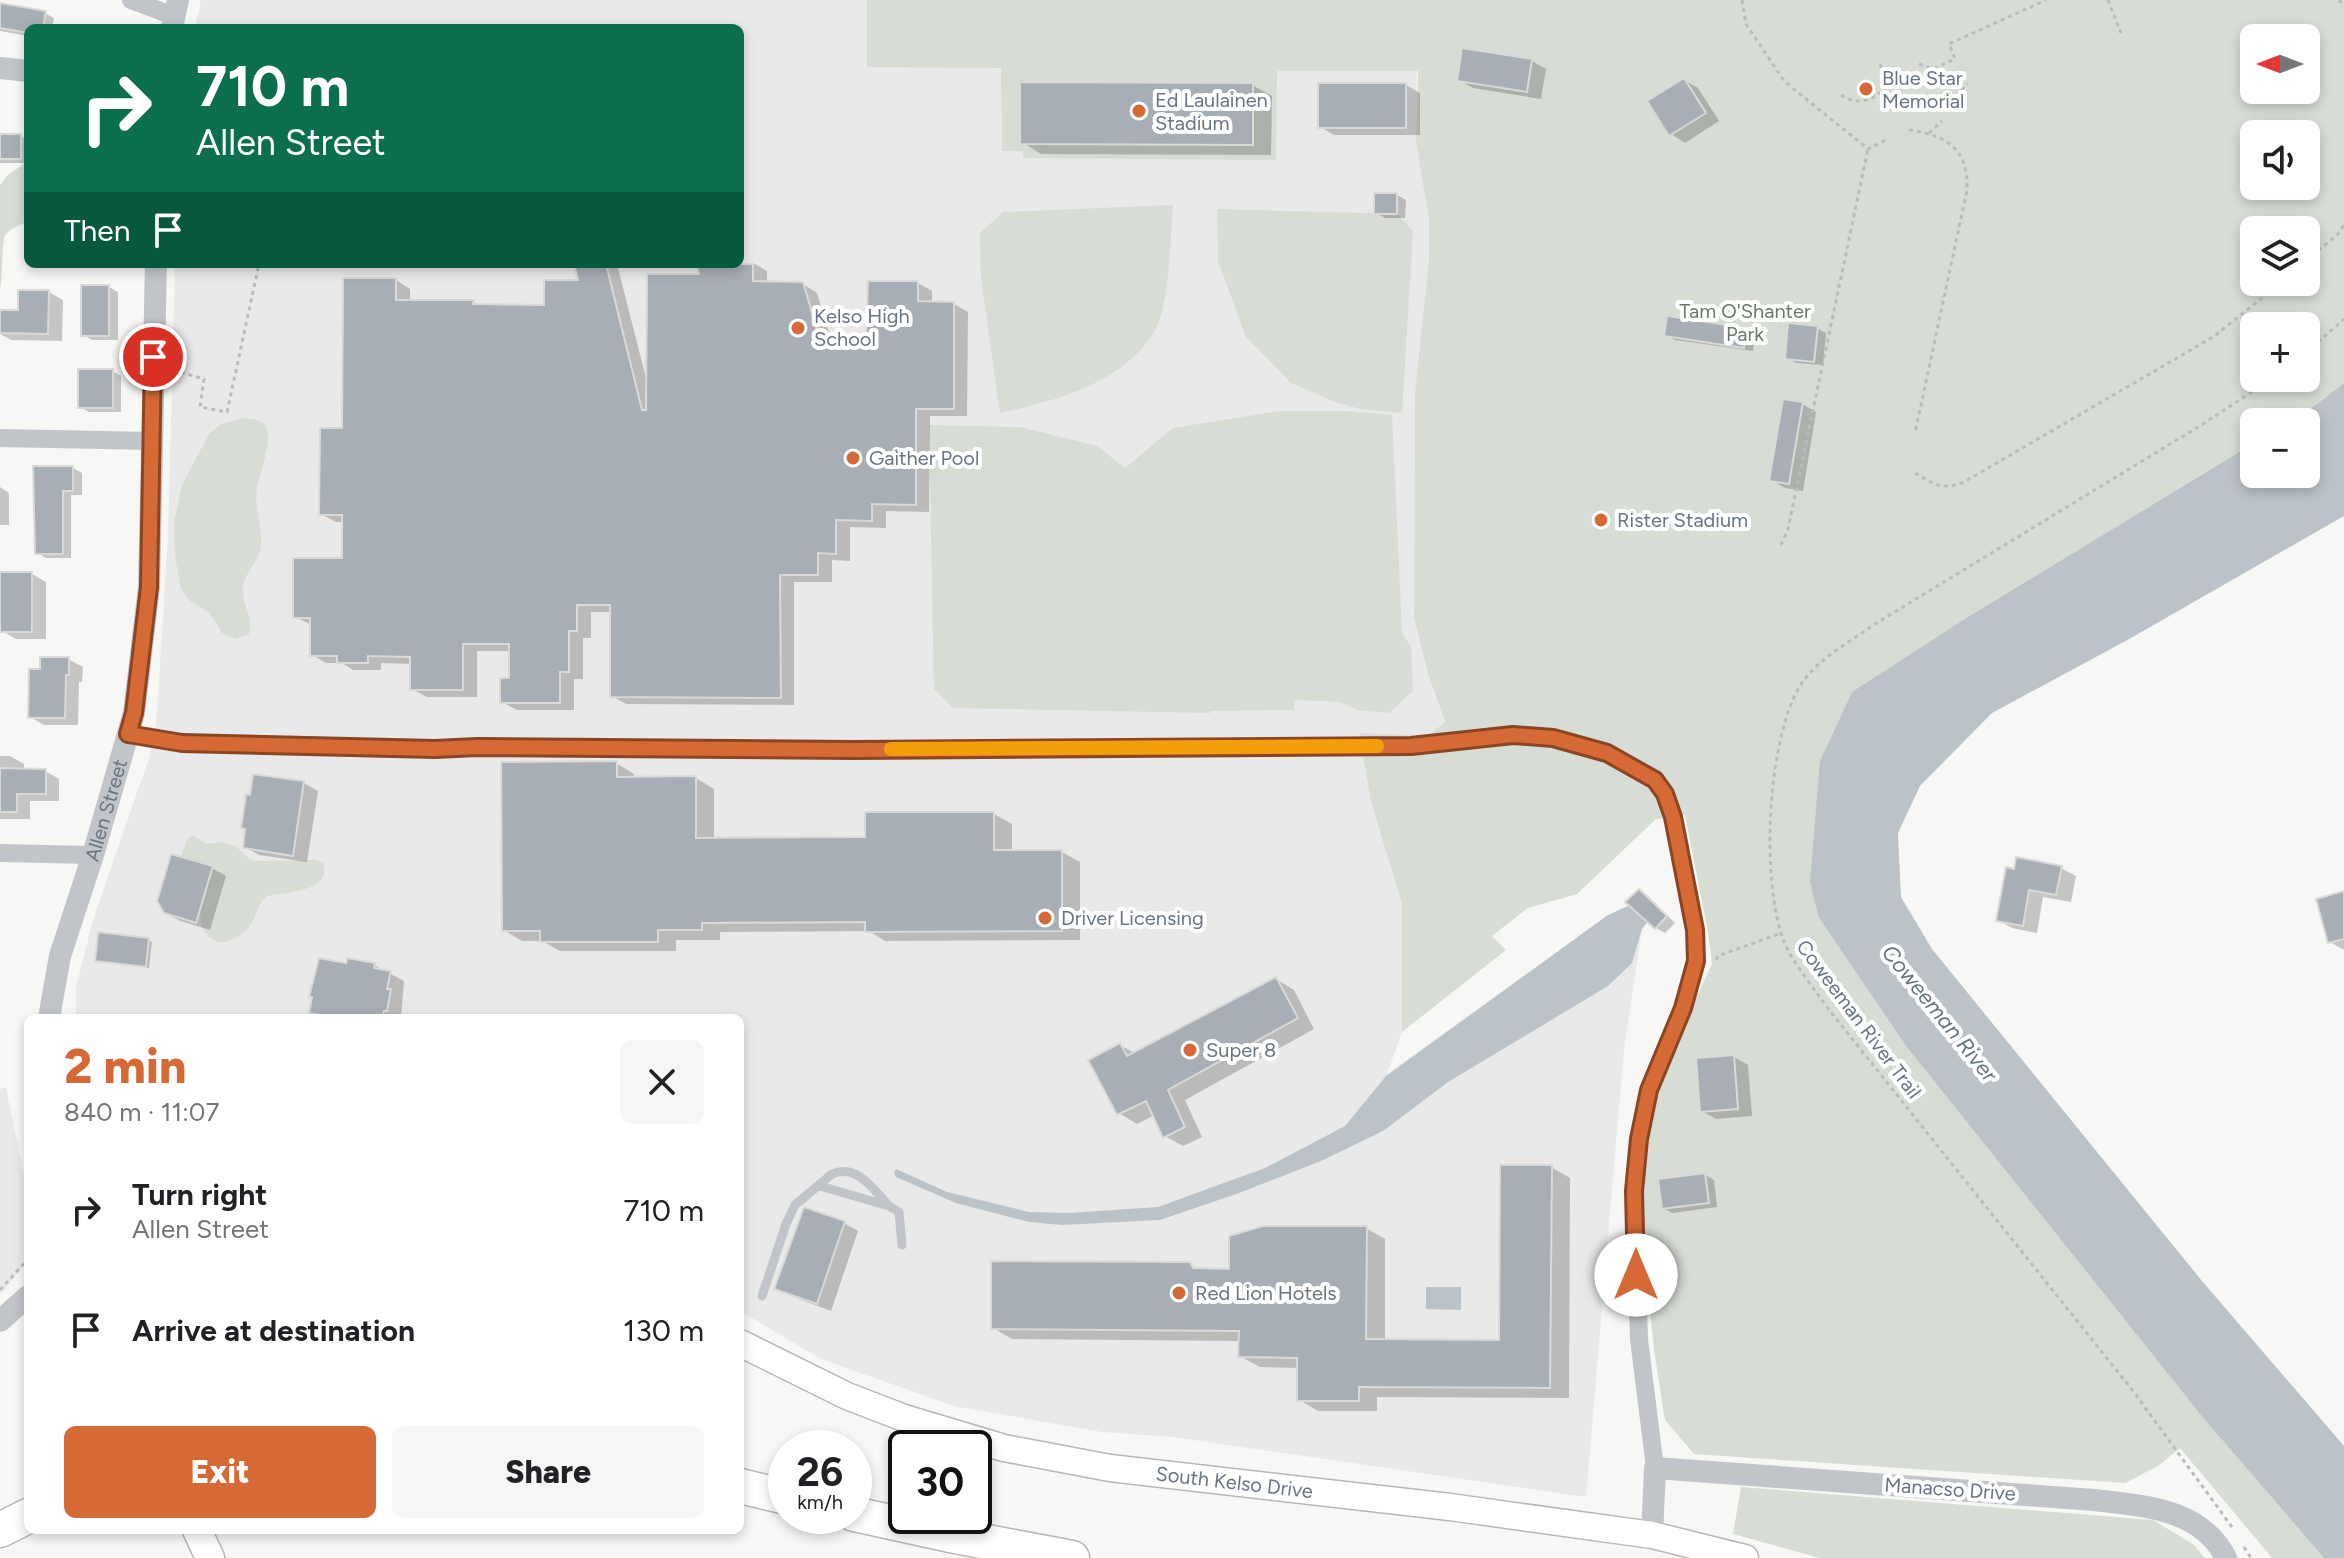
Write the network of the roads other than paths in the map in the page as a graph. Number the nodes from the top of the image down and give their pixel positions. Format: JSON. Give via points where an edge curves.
{"nodes":[{"id":1,"x":131,"y":0,"type":"edge"},
{"id":2,"x":175,"y":15,"type":"edge"},
{"id":3,"x":0,"y":68,"type":"edge"},
{"id":4,"x":24,"y":71,"type":"edge"},
{"id":5,"x":156,"y":268,"type":"edge"},
{"id":6,"x":0,"y":438,"type":"edge"},
{"id":7,"x":153,"y":441,"type":"junction"},
{"id":8,"x":128,"y":734,"type":"junction"},
{"id":9,"x":0,"y":853,"type":"edge"},
{"id":10,"x":93,"y":855,"type":"junction"},
{"id":11,"x":50,"y":1014,"type":"edge"},
{"id":12,"x":820,"y":1186,"type":"junction"},
{"id":13,"x":889,"y":1206,"type":"junction"},
{"id":14,"x":902,"y":1245,"type":"dead end"},
{"id":15,"x":762,"y":1296,"type":"dead end"},
{"id":16,"x":24,"y":1300,"type":"edge"},
{"id":17,"x":0,"y":1321,"type":"edge"},
{"id":18,"x":744,"y":1345,"type":"edge"},
{"id":19,"x":1655,"y":1468,"type":"junction"},
{"id":20,"x":744,"y":1487,"type":"edge"},
{"id":21,"x":768,"y":1493,"type":"edge"},
{"id":22,"x":24,"y":1518,"type":"edge"},
{"id":23,"x":872,"y":1518,"type":"edge"},
{"id":24,"x":0,"y":1530,"type":"edge"},
{"id":25,"x":199,"y":1534,"type":"edge"},
{"id":26,"x":1652,"y":1535,"type":"junction"},
{"id":27,"x":210,"y":1558,"type":"edge"},
{"id":28,"x":1072,"y":1558,"type":"edge"},
{"id":29,"x":1745,"y":1558,"type":"edge"},
{"id":30,"x":2226,"y":1558,"type":"edge"}],
"edges":[{"from":1,"to":2,"type":"street"},
{"from":3,"to":4,"type":"street"},
{"from":5,"to":7,"type":"street","name":"Allen Street"},
{"from":6,"to":7,"type":"street"},
{"from":7,"to":8,"type":"street","name":"Allen Street","via":[[149,587]]},
{"from":8,"to":10,"type":"street","name":"Allen Street"},
{"from":8,"to":19,"type":"street","via":[[182,743],[435,749],[855,750],[1411,746],[1513,735],[1553,738],[1607,753],[1655,780],[1665,794],[1695,930],[1696,961],[1683,1008],[1649,1090],[1634,1191],[1639,1339]]},
{"from":9,"to":10,"type":"street"},
{"from":10,"to":11,"type":"street","name":"Allen Street","via":[[60,956]]},
{"from":12,"to":13,"type":"lane"},
{"from":12,"to":13,"type":"lane","via":[[839,1171],[854,1172]]},
{"from":12,"to":15,"type":"lane","via":[[795,1205]]},
{"from":13,"to":14,"type":"lane","via":[[899,1212]]},
{"from":16,"to":17,"type":"street"},
{"from":18,"to":26,"type":"main road","name":"South Kelso Drive","via":[[847,1396],[1004,1448],[1110,1468]]},
{"from":19,"to":26,"type":"street"},
{"from":19,"to":30,"type":"street","name":"Manacso Drive","via":[[2163,1509],[2204,1530]]},
{"from":20,"to":21,"type":"highway"},
{"from":22,"to":24,"type":"highway"},
{"from":23,"to":28,"type":"highway"},
{"from":25,"to":27,"type":"main road"},
{"from":26,"to":29,"type":"main road","name":"South Kelso Drive"}]}
